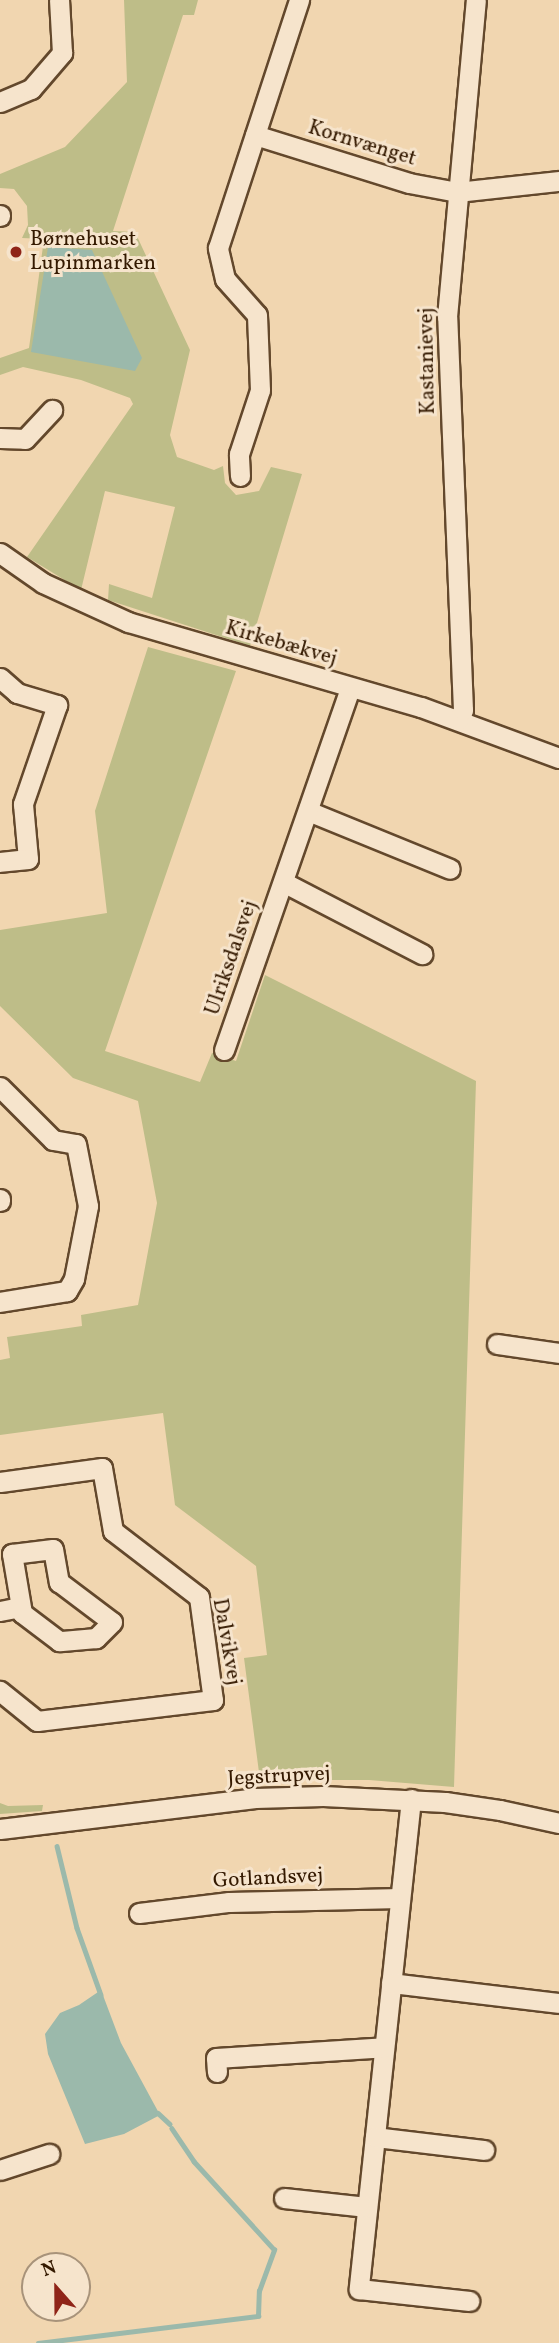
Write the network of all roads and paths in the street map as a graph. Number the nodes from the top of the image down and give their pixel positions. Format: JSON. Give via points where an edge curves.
{"nodes":[{"id":1,"x":59,"y":0,"type":"edge"},
{"id":2,"x":299,"y":0,"type":"edge"},
{"id":3,"x":476,"y":0,"type":"edge"},
{"id":4,"x":0,"y":102,"type":"edge"},
{"id":5,"x":255,"y":135,"type":"junction"},
{"id":6,"x":559,"y":181,"type":"edge"},
{"id":7,"x":457,"y":192,"type":"junction"},
{"id":8,"x":52,"y":410,"type":"dead end"},
{"id":9,"x":0,"y":438,"type":"edge"},
{"id":10,"x":240,"y":476,"type":"dead end"},
{"id":11,"x":0,"y":553,"type":"edge"},
{"id":12,"x":0,"y":678,"type":"edge"},
{"id":13,"x":350,"y":688,"type":"junction"},
{"id":14,"x":458,"y":720,"type":"junction"},
{"id":15,"x":559,"y":758,"type":"edge"},
{"id":16,"x":308,"y":811,"type":"junction"},
{"id":17,"x":0,"y":862,"type":"edge"},
{"id":18,"x":450,"y":869,"type":"dead end"},
{"id":19,"x":283,"y":882,"type":"junction"},
{"id":20,"x":422,"y":954,"type":"dead end"},
{"id":21,"x":224,"y":1050,"type":"dead end"},
{"id":22,"x":0,"y":1087,"type":"edge"},
{"id":23,"x":0,"y":1302,"type":"edge"},
{"id":24,"x":497,"y":1344,"type":"dead end"},
{"id":25,"x":559,"y":1353,"type":"edge"},
{"id":26,"x":0,"y":1482,"type":"edge"},
{"id":27,"x":20,"y":1608,"type":"junction"},
{"id":28,"x":0,"y":1611,"type":"edge"},
{"id":29,"x":0,"y":1691,"type":"edge"},
{"id":30,"x":411,"y":1799,"type":"junction"},
{"id":31,"x":559,"y":1823,"type":"edge"},
{"id":32,"x":0,"y":1829,"type":"edge"},
{"id":33,"x":400,"y":1898,"type":"junction"},
{"id":34,"x":139,"y":1913,"type":"dead end"},
{"id":35,"x":391,"y":1983,"type":"junction"},
{"id":36,"x":559,"y":2003,"type":"edge"},
{"id":37,"x":384,"y":2047,"type":"junction"},
{"id":38,"x":218,"y":2071,"type":"dead end"},
{"id":39,"x":375,"y":2137,"type":"junction"},
{"id":40,"x":484,"y":2150,"type":"dead end"},
{"id":41,"x":49,"y":2154,"type":"dead end"},
{"id":42,"x":0,"y":2170,"type":"edge"},
{"id":43,"x":284,"y":2198,"type":"dead end"},
{"id":44,"x":367,"y":2207,"type":"junction"},
{"id":45,"x":469,"y":2301,"type":"dead end"}],
"edges":[{"from":1,"to":4,"type":"street","via":[[62,53],[31,89]]},
{"from":2,"to":5,"type":"street"},
{"from":3,"to":7,"type":"street","name":"Kastanievej"},
{"from":5,"to":7,"type":"street","name":"Kornvænget","via":[[409,183]]},
{"from":5,"to":10,"type":"street","via":[[218,248],[225,279],[257,315],[260,390],[239,454]]},
{"from":6,"to":7,"type":"street","name":"Kornvænget"},
{"from":7,"to":14,"type":"street","name":"Kastanievej","via":[[447,317],[463,710]]},
{"from":8,"to":9,"type":"street","via":[[25,439]]},
{"from":11,"to":13,"type":"street","name":"Kirkebækvej","via":[[43,583],[128,622]]},
{"from":12,"to":17,"type":"street","via":[[17,693],[57,705],[23,804],[28,859]]},
{"from":13,"to":14,"type":"street","name":"Kirkebækvej"},
{"from":13,"to":16,"type":"street","name":"Ulriksdalsvej"},
{"from":14,"to":15,"type":"street","name":"Kirkebækvej"},
{"from":16,"to":18,"type":"street"},
{"from":16,"to":19,"type":"street","name":"Ulriksdalsvej"},
{"from":19,"to":20,"type":"street","name":"Ulriksdalsvej"},
{"from":19,"to":21,"type":"street","name":"Ulriksdalsvej"},
{"from":22,"to":23,"type":"street","via":[[53,1140],[76,1144],[88,1206],[68,1291]]},
{"from":24,"to":25,"type":"street"},
{"from":26,"to":29,"type":"street","name":"Dalvikvej","via":[[102,1468],[113,1531],[200,1597],[213,1700],[37,1721]]},
{"from":27,"to":27,"type":"street","via":[[59,1641],[96,1638],[112,1622],[59,1582],[53,1549],[12,1554]]},
{"from":27,"to":28,"type":"street"},
{"from":30,"to":31,"type":"street","name":"Jegstrupvej"},
{"from":30,"to":32,"type":"street","name":"Jegstrupvej","via":[[255,1798]]},
{"from":30,"to":33,"type":"street"},
{"from":33,"to":34,"type":"street","name":"Gotlandsvej","via":[[255,1900]]},
{"from":33,"to":35,"type":"street"},
{"from":35,"to":36,"type":"street"},
{"from":35,"to":37,"type":"street"},
{"from":37,"to":38,"type":"street","via":[[216,2058]]},
{"from":37,"to":39,"type":"street"},
{"from":39,"to":40,"type":"street"},
{"from":39,"to":44,"type":"street"},
{"from":41,"to":42,"type":"street"},
{"from":43,"to":44,"type":"street"},
{"from":44,"to":45,"type":"street","via":[[359,2289]]}]}
